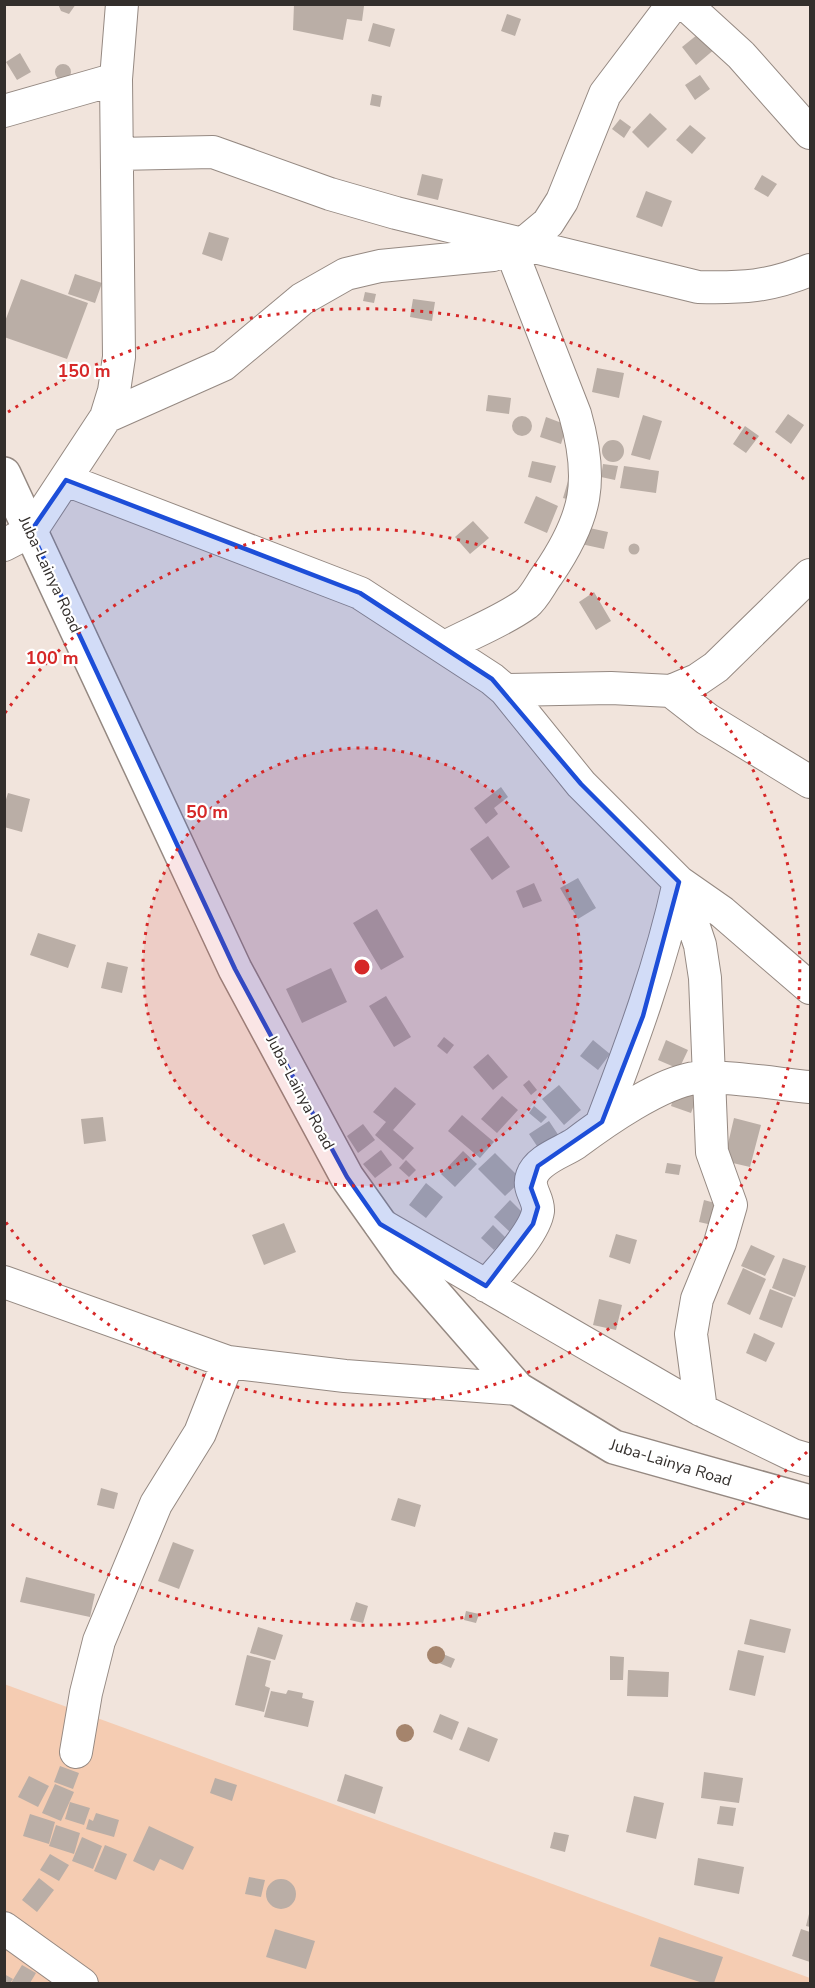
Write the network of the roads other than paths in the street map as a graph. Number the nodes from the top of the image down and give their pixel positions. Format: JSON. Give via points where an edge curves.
{"nodes":[{"id":1,"x":122,"y":4,"type":"edge"},
{"id":2,"x":673,"y":4,"type":"edge"},
{"id":3,"x":685,"y":4,"type":"edge"},
{"id":4,"x":116,"y":79,"type":"junction"},
{"id":5,"x":4,"y":111,"type":"edge"},
{"id":6,"x":810,"y":133,"type":"edge"},
{"id":7,"x":117,"y":154,"type":"junction"},
{"id":8,"x":518,"y":246,"type":"junction"},
{"id":9,"x":810,"y":270,"type":"edge"},
{"id":10,"x":106,"y":417,"type":"junction"},
{"id":11,"x":4,"y":474,"type":"edge"},
{"id":12,"x":66,"y":480,"type":"junction"},
{"id":13,"x":18,"y":538,"type":"edge"},
{"id":14,"x":810,"y":575,"type":"edge"},
{"id":15,"x":445,"y":647,"type":"junction"},
{"id":16,"x":505,"y":690,"type":"junction"},
{"id":17,"x":671,"y":691,"type":"junction"},
{"id":18,"x":810,"y":782,"type":"edge"},
{"id":19,"x":679,"y":882,"type":"junction"},
{"id":20,"x":810,"y":988,"type":"edge"},
{"id":21,"x":709,"y":1078,"type":"junction"},
{"id":22,"x":810,"y":1087,"type":"edge"},
{"id":23,"x":602,"y":1122,"type":"junction"},
{"id":24,"x":380,"y":1224,"type":"junction"},
{"id":25,"x":4,"y":1282,"type":"edge"},
{"id":26,"x":486,"y":1286,"type":"junction"},
{"id":27,"x":228,"y":1362,"type":"junction"},
{"id":28,"x":518,"y":1389,"type":"junction"},
{"id":29,"x":701,"y":1410,"type":"junction"},
{"id":30,"x":810,"y":1460,"type":"edge"},
{"id":31,"x":810,"y":1502,"type":"edge"},
{"id":32,"x":76,"y":1752,"type":"dead end"},
{"id":33,"x":4,"y":1928,"type":"edge"},
{"id":34,"x":82,"y":1983,"type":"edge"}],
"edges":[{"from":1,"to":4,"type":"street"},
{"from":2,"to":8,"type":"street","via":[[605,94],[562,201],[549,223]]},
{"from":3,"to":6,"type":"street","via":[[741,55]]},
{"from":4,"to":5,"type":"street"},
{"from":4,"to":7,"type":"street"},
{"from":7,"to":8,"type":"street","via":[[213,152],[330,194]]},
{"from":7,"to":10,"type":"street","via":[[119,357]]},
{"from":8,"to":9,"type":"street","via":[[698,287],[778,283]]},
{"from":8,"to":10,"type":"street","via":[[493,255],[380,266],[346,274],[302,299],[223,366]]},
{"from":8,"to":15,"type":"street","via":[[575,414],[585,453],[586,481],[567,546],[528,603]]},
{"from":10,"to":12,"type":"street"},
{"from":11,"to":13,"type":"main road","name":"Juba-Lainya Road"},
{"from":12,"to":13,"type":"street"},
{"from":12,"to":15,"type":"street","via":[[360,593]]},
{"from":13,"to":24,"type":"main road","name":"Juba-Lainya Road","via":[[236,969],[347,1177]]},
{"from":14,"to":17,"type":"street","via":[[716,667],[697,681]]},
{"from":15,"to":16,"type":"street"},
{"from":16,"to":17,"type":"street"},
{"from":16,"to":19,"type":"street","via":[[580,784]]},
{"from":17,"to":18,"type":"street","via":[[707,719]]},
{"from":19,"to":20,"type":"street","via":[[722,912]]},
{"from":19,"to":21,"type":"street","via":[[700,945]]},
{"from":19,"to":23,"type":"street","via":[[666,943],[643,1016]]},
{"from":21,"to":22,"type":"street"},
{"from":21,"to":23,"type":"street","via":[[677,1083]]},
{"from":21,"to":29,"type":"street","via":[[712,1152],[731,1205],[698,1299],[691,1334]]},
{"from":23,"to":26,"type":"street","via":[[538,1166],[532,1176],[531,1188],[538,1207],[533,1224]]},
{"from":24,"to":26,"type":"street"},
{"from":24,"to":28,"type":"main road","name":"Juba-Lainya Road","via":[[408,1263]]},
{"from":25,"to":27,"type":"street"},
{"from":26,"to":29,"type":"street"},
{"from":27,"to":28,"type":"street","via":[[345,1376]]},
{"from":27,"to":32,"type":"street","via":[[200,1433],[156,1504],[99,1641]]},
{"from":28,"to":31,"type":"main road","name":"Juba-Lainya Road","via":[[614,1447]]},
{"from":29,"to":30,"type":"street"},
{"from":33,"to":34,"type":"street"}]}
